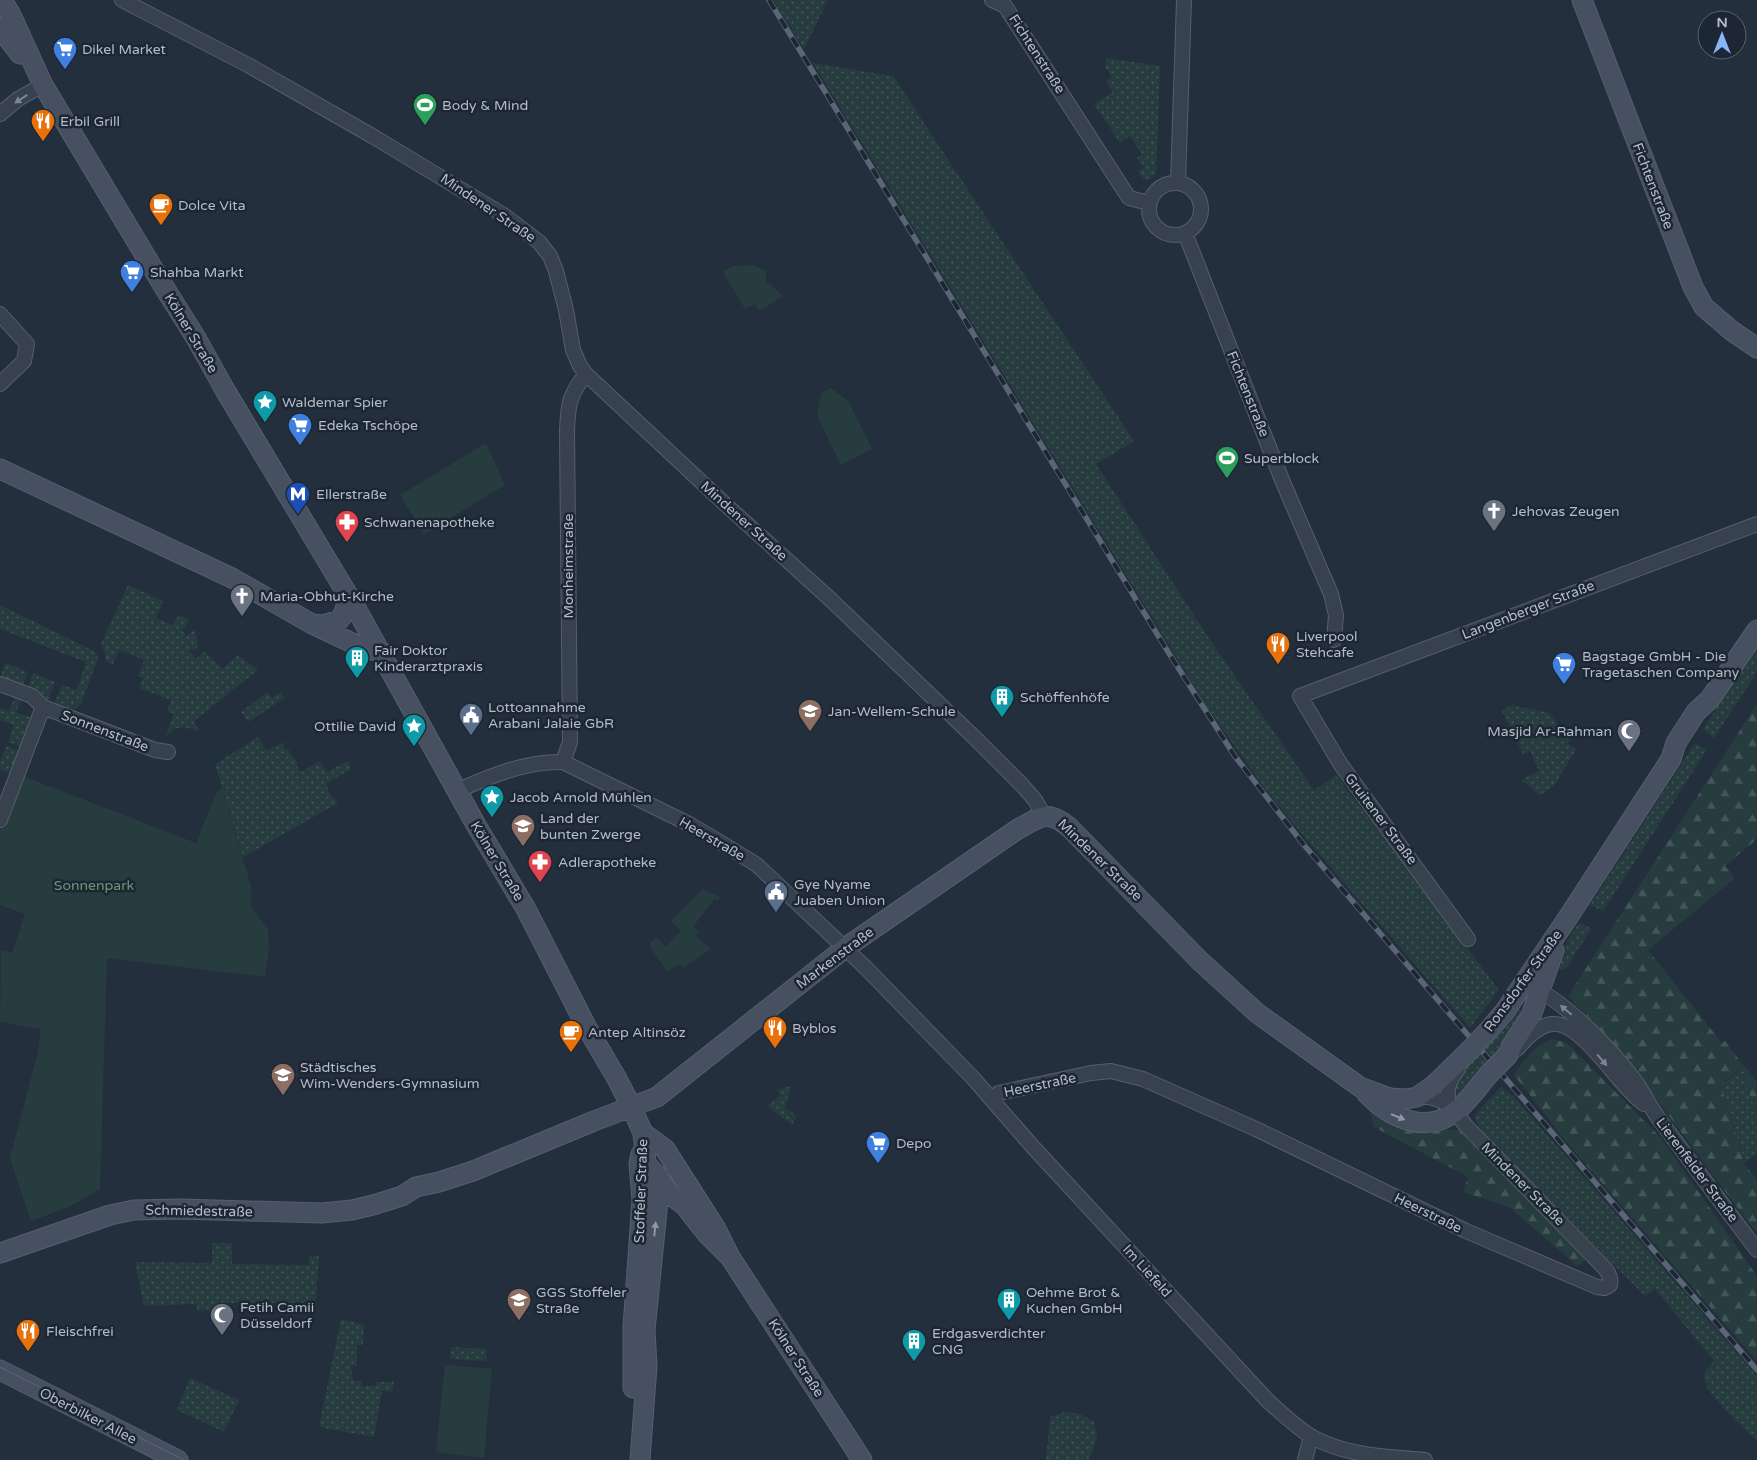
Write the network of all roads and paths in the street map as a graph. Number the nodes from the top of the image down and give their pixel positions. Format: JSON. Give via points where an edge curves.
{"nodes":[{"id":1,"x":2,"y":0,"type":"edge"},
{"id":2,"x":122,"y":0,"type":"edge"},
{"id":3,"x":992,"y":0,"type":"edge"},
{"id":4,"x":1184,"y":0,"type":"edge"},
{"id":5,"x":1582,"y":0,"type":"edge"},
{"id":6,"x":0,"y":28,"type":"edge"},
{"id":7,"x":40,"y":80,"type":"junction"},
{"id":8,"x":0,"y":114,"type":"edge"},
{"id":9,"x":1178,"y":183,"type":"junction"},
{"id":10,"x":1149,"y":203,"type":"junction"},
{"id":11,"x":1185,"y":233,"type":"junction"},
{"id":12,"x":0,"y":314,"type":"edge"},
{"id":13,"x":1757,"y":348,"type":"edge"},
{"id":14,"x":586,"y":374,"type":"junction"},
{"id":15,"x":0,"y":384,"type":"edge"},
{"id":16,"x":0,"y":469,"type":"edge"},
{"id":17,"x":1757,"y":524,"type":"edge"},
{"id":18,"x":346,"y":591,"type":"junction"},
{"id":19,"x":312,"y":624,"type":"junction"},
{"id":20,"x":1757,"y":630,"type":"edge"},
{"id":21,"x":1334,"y":640,"type":"dead end"},
{"id":22,"x":382,"y":652,"type":"junction"},
{"id":23,"x":0,"y":684,"type":"edge"},
{"id":24,"x":1300,"y":696,"type":"joint"},
{"id":25,"x":43,"y":706,"type":"junction"},
{"id":26,"x":168,"y":752,"type":"dead end"},
{"id":27,"x":563,"y":762,"type":"junction"},
{"id":28,"x":457,"y":790,"type":"junction"},
{"id":29,"x":1044,"y":816,"type":"junction"},
{"id":30,"x":0,"y":820,"type":"edge"},
{"id":31,"x":1568,"y":919,"type":"junction"},
{"id":32,"x":1468,"y":939,"type":"dead end"},
{"id":33,"x":846,"y":948,"type":"junction"},
{"id":34,"x":1532,"y":987,"type":"junction"},
{"id":35,"x":1532,"y":1012,"type":"junction"},
{"id":36,"x":1556,"y":1024,"type":"junction"},
{"id":37,"x":1466,"y":1055,"type":"junction"},
{"id":38,"x":1508,"y":1055,"type":"junction"},
{"id":39,"x":1360,"y":1087,"type":"junction"},
{"id":40,"x":1417,"y":1097,"type":"junction"},
{"id":41,"x":990,"y":1099,"type":"junction"},
{"id":42,"x":630,"y":1106,"type":"junction"},
{"id":43,"x":1452,"y":1109,"type":"junction"},
{"id":44,"x":1654,"y":1113,"type":"junction"},
{"id":45,"x":643,"y":1132,"type":"junction"},
{"id":46,"x":665,"y":1198,"type":"junction"},
{"id":47,"x":1757,"y":1250,"type":"edge"},
{"id":48,"x":0,"y":1253,"type":"edge"},
{"id":49,"x":1593,"y":1256,"type":"joint"},
{"id":50,"x":730,"y":1257,"type":"junction"},
{"id":51,"x":0,"y":1370,"type":"edge"},
{"id":52,"x":1311,"y":1436,"type":"junction"},
{"id":53,"x":178,"y":1460,"type":"edge"},
{"id":54,"x":627,"y":1460,"type":"edge"},
{"id":55,"x":640,"y":1460,"type":"edge"},
{"id":56,"x":862,"y":1460,"type":"edge"},
{"id":57,"x":1305,"y":1460,"type":"edge"},
{"id":58,"x":1425,"y":1460,"type":"edge"}],
"edges":[{"from":1,"to":7,"type":"main road","name":"Kölner Straße"},
{"from":2,"to":14,"type":"street","name":"Mindener Straße","via":[[248,65],[382,141],[505,216],[539,242],[556,271],[573,350]]},
{"from":3,"to":10,"type":"street","name":"Fichtenstraße","via":[[1005,6],[1129,198]]},
{"from":4,"to":9,"type":"street"},
{"from":5,"to":13,"type":"main road","name":"Fichtenstraße","via":[[1693,287],[1704,307],[1732,332]]},
{"from":6,"to":7,"type":"main road","name":"Kölner Straße"},
{"from":7,"to":8,"type":"street","one_way":true},
{"from":7,"to":18,"type":"main road","name":"Kölner Straße"},
{"from":9,"to":10,"type":"street","via":[[1163,186]]},
{"from":9,"to":11,"type":"street","via":[[1186,185],[1197,195],[1201,209],[1196,224]]},
{"from":10,"to":11,"type":"street","via":[[1150,217],[1158,229],[1170,235]]},
{"from":11,"to":21,"type":"street","name":"Fichtenstraße","via":[[1282,480],[1331,594],[1336,615]]},
{"from":12,"to":15,"type":"street","via":[[27,344],[24,361]]},
{"from":14,"to":27,"type":"street","name":"Monheimstraße","via":[[574,390],[567,418],[570,742]]},
{"from":14,"to":29,"type":"street","name":"Mindener Straße","via":[[976,739],[1022,785]]},
{"from":16,"to":19,"type":"main road","via":[[232,578]]},
{"from":17,"to":24,"type":"street","name":"Langenberger Straße"},
{"from":18,"to":19,"type":"main road","via":[[345,611],[339,620]]},
{"from":18,"to":22,"type":"main road","name":"Kölner Straße"},
{"from":19,"to":22,"type":"main road","via":[[365,649]]},
{"from":20,"to":31,"type":"main road","name":"Ronsdorfer Straße","via":[[1710,698],[1704,717],[1685,748],[1671,759]]},
{"from":22,"to":28,"type":"main road","name":"Kölner Straße"},
{"from":23,"to":25,"type":"street","name":"Sonnenstraße","via":[[32,696]]},
{"from":24,"to":32,"type":"street","name":"Gruitener Straße","via":[[1341,766]]},
{"from":25,"to":26,"type":"street","name":"Sonnenstraße","via":[[155,750]]},
{"from":25,"to":30,"type":"street","name":"Sonnenstraße"},
{"from":27,"to":28,"type":"street","via":[[553,761],[502,772]]},
{"from":27,"to":33,"type":"street","name":"Heerstraße","via":[[691,825],[734,850],[757,866]]},
{"from":28,"to":42,"type":"main road","name":"Kölner Straße","via":[[526,909]]},
{"from":29,"to":33,"type":"main road","name":"Markenstraße","via":[[1018,829]]},
{"from":29,"to":39,"type":"main road","name":"Mindener Straße","via":[[1055,816],[1070,826],[1200,961],[1257,1014]]},
{"from":31,"to":34,"type":"main road","name":"Ronsdorfer Straße","via":[[1552,955]]},
{"from":31,"to":34,"type":"main road","name":"Ronsdorfer Straße","via":[[1537,962]]},
{"from":33,"to":41,"type":"street","name":"Heerstraße"},
{"from":33,"to":42,"type":"main road","name":"Markenstraße","via":[[663,1092]]},
{"from":34,"to":35,"type":"main road","name":"Ronsdorfer Straße"},
{"from":34,"to":37,"type":"main road","name":"Ronsdorfer Straße","bridge":true,"via":[[1504,1011]]},
{"from":44,"to":34,"type":"street","name":"Lierenfelder Straße","one_way":true,"via":[[1636,1082],[1604,1045]]},
{"from":35,"to":36,"type":"street","name":"Lierenfelder Straße"},
{"from":35,"to":38,"type":"main road","name":"Ronsdorfer Straße"},
{"from":36,"to":38,"type":"street","via":[[1536,1031]]},
{"from":36,"to":44,"type":"street","name":"Lierenfelder Straße","one_way":true,"via":[[1576,1033],[1630,1092]]},
{"from":37,"to":40,"type":"main road","name":"Ronsdorfer Straße"},
{"from":37,"to":43,"type":"street","via":[[1448,1086]]},
{"from":38,"to":43,"type":"main road","name":"Ronsdorfer Straße","bridge":true},
{"from":39,"to":40,"type":"main road","name":"Mindener Straße","via":[[1390,1098]]},
{"from":39,"to":43,"type":"main road","name":"Mindener Straße","one_way":true,"via":[[1383,1109],[1405,1120],[1433,1122]]},
{"from":40,"to":43,"type":"street","name":"Mindener Straße","via":[[1434,1097]]},
{"from":41,"to":49,"type":"street","name":"Heerstraße","via":[[999,1093],[1091,1073],[1111,1071],[1127,1074],[1256,1129],[1466,1231],[1604,1288],[1610,1285],[1609,1274]]},
{"from":41,"to":52,"type":"street","name":"Im Liefeld","via":[[1267,1400]]},
{"from":42,"to":45,"type":"main road","name":"Kölner Straße"},
{"from":42,"to":48,"type":"main road","name":"Schmiedestraße","via":[[439,1182],[420,1197],[402,1196],[361,1208],[330,1212],[134,1210]]},
{"from":43,"to":49,"type":"street","name":"Mindener Straße"},
{"from":44,"to":47,"type":"street","name":"Lierenfelder Straße"},
{"from":45,"to":46,"type":"main road","name":"Kölner Straße","via":[[646,1163],[656,1176]]},
{"from":45,"to":50,"type":"main road","name":"Kölner Straße","via":[[665,1149]]},
{"from":45,"to":54,"type":"main road","name":"Stoffeler Straße","via":[[639,1164],[642,1200],[632,1344],[634,1370]]},
{"from":46,"to":50,"type":"main road","name":"Kölner Straße","via":[[685,1206]]},
{"from":55,"to":46,"type":"main road","name":"Stoffeler Straße","one_way":true,"via":[[647,1366],[646,1325]]},
{"from":50,"to":56,"type":"main road","name":"Kölner Straße"},
{"from":51,"to":53,"type":"main road","name":"Oberbilker Allee"},
{"from":52,"to":57,"type":"street"},
{"from":52,"to":58,"type":"street","name":"Im Liefeld","via":[[1351,1452]]}]}
